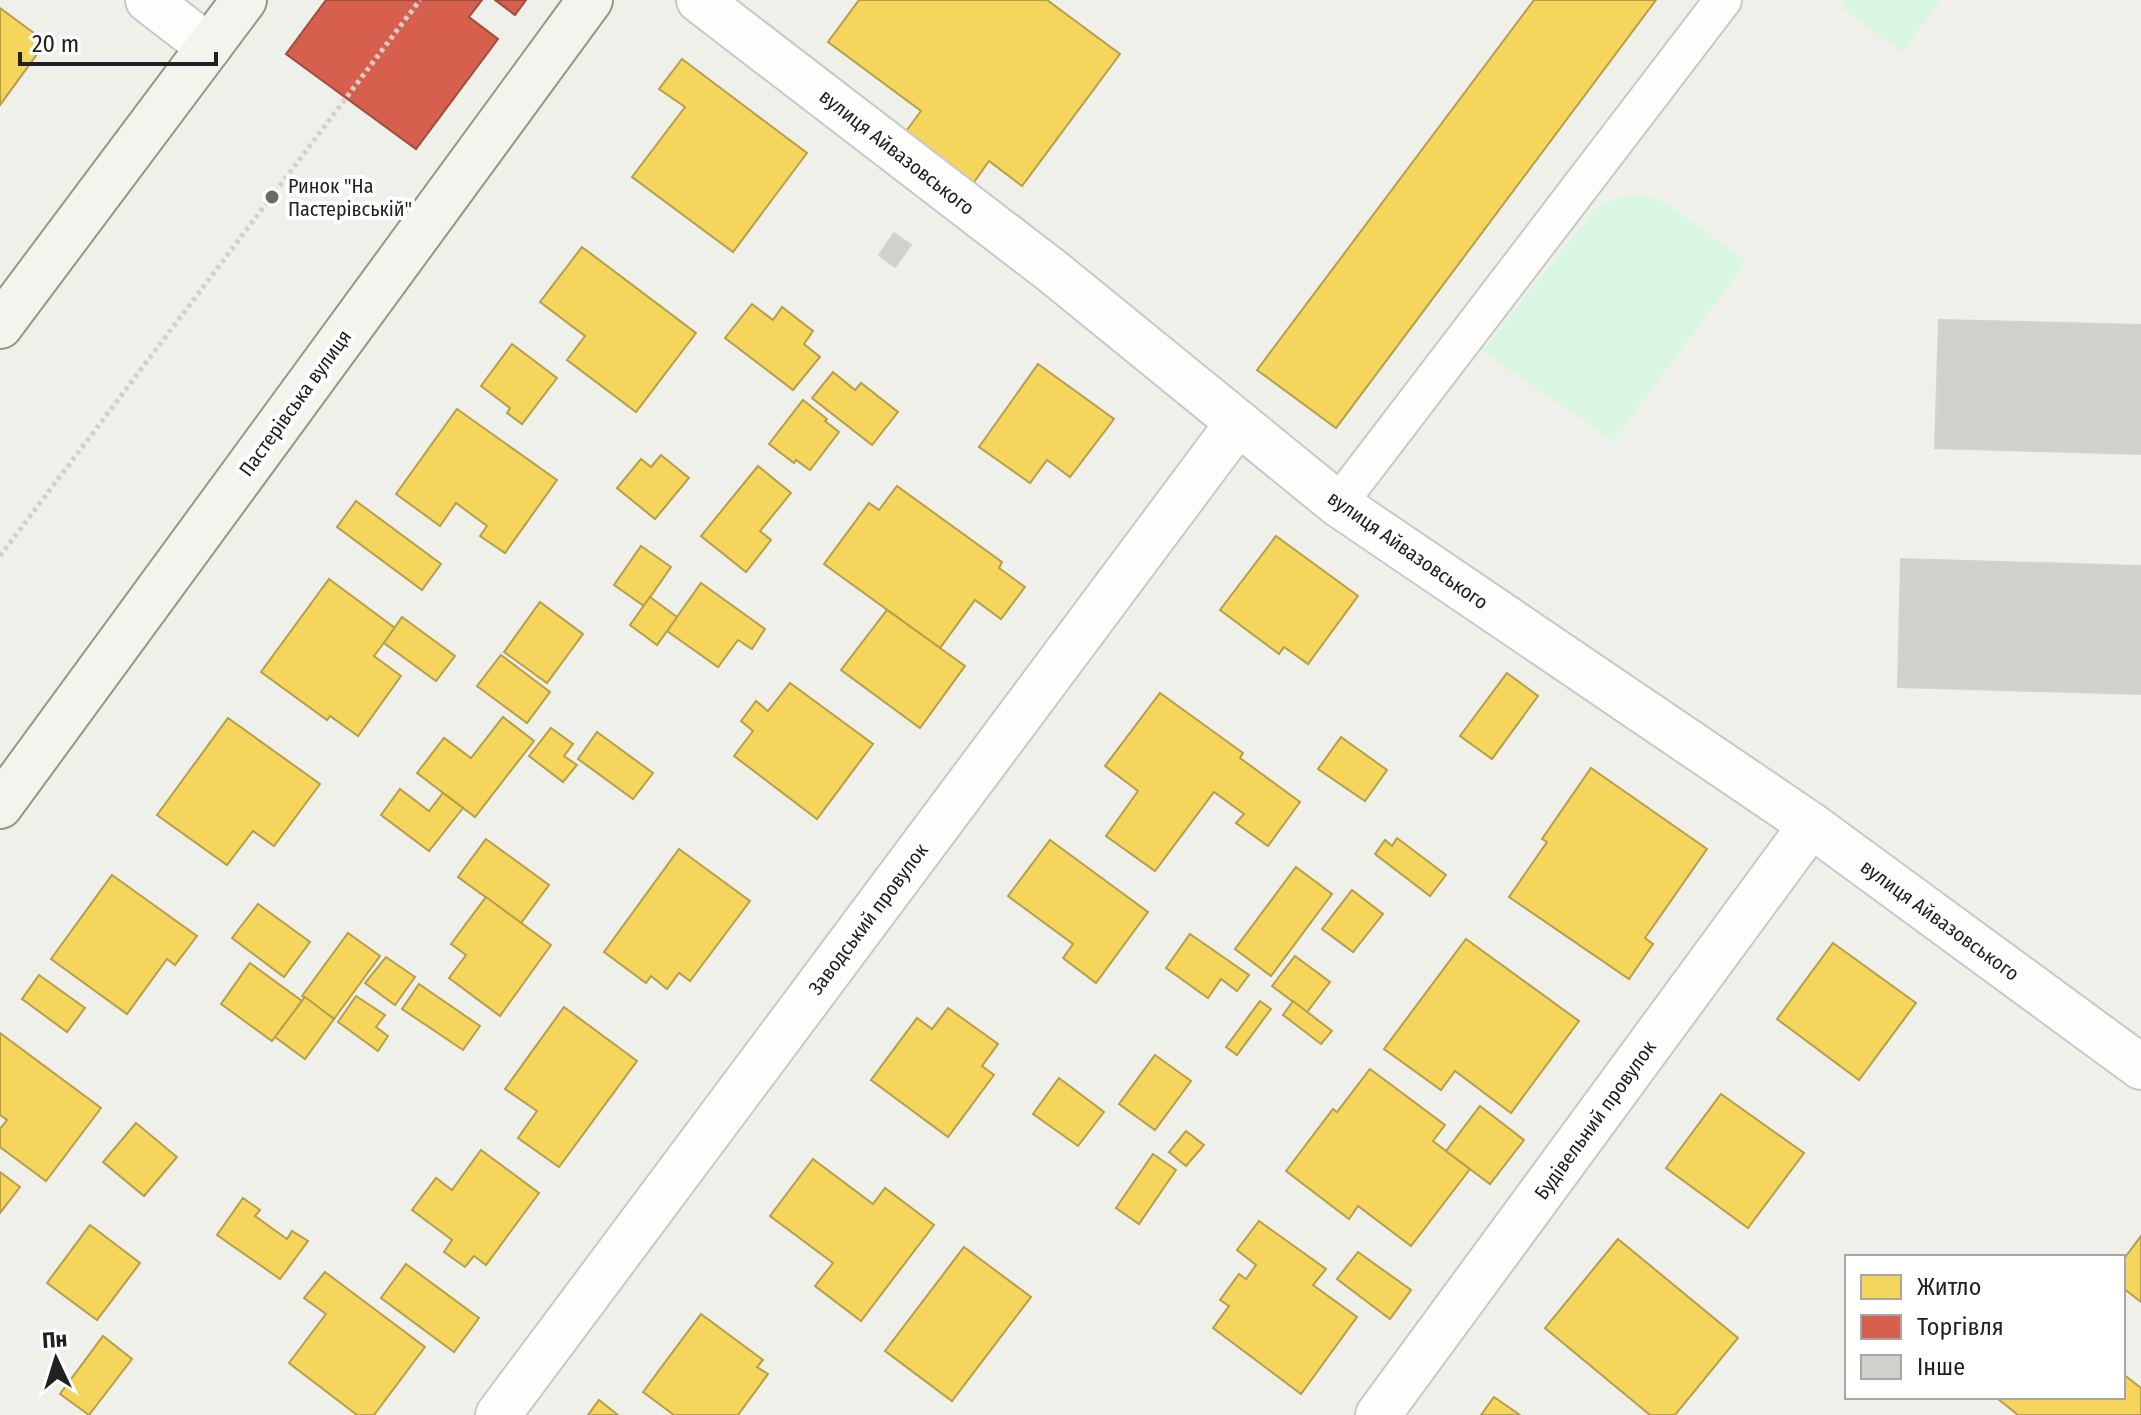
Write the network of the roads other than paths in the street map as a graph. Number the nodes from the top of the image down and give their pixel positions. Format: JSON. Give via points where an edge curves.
{"nodes":[{"id":1,"x":148,"y":0,"type":"edge"},
{"id":2,"x":244,"y":0,"type":"edge"},
{"id":3,"x":590,"y":0,"type":"edge"},
{"id":4,"x":699,"y":0,"type":"edge"},
{"id":5,"x":1723,"y":0,"type":"edge"},
{"id":6,"x":209,"y":47,"type":"junction"},
{"id":7,"x":0,"y":326,"type":"edge"},
{"id":8,"x":1238,"y":423,"type":"junction"},
{"id":9,"x":1338,"y":504,"type":"junction"},
{"id":10,"x":0,"y":806,"type":"edge"},
{"id":11,"x":1811,"y":825,"type":"junction"},
{"id":12,"x":2141,"y":1067,"type":"edge"},
{"id":13,"x":498,"y":1415,"type":"edge"},
{"id":14,"x":1378,"y":1415,"type":"edge"}],
"edges":[{"from":1,"to":6,"type":"street"},
{"from":2,"to":6,"type":"main road"},
{"from":3,"to":10,"type":"main road","name":"Пастерівська вулиця"},
{"from":4,"to":8,"type":"street","name":"вулиця Айвазовського","via":[[1052,271]]},
{"from":5,"to":9,"type":"lane"},
{"from":6,"to":7,"type":"main road"},
{"from":8,"to":9,"type":"street","name":"вулиця Айвазовського"},
{"from":8,"to":13,"type":"street","name":"Заводський провулок"},
{"from":9,"to":11,"type":"street","name":"вулиця Айвазовського"},
{"from":11,"to":12,"type":"street","name":"вулиця Айвазовського"},
{"from":11,"to":14,"type":"street","name":"Будівельний провулок"}]}
